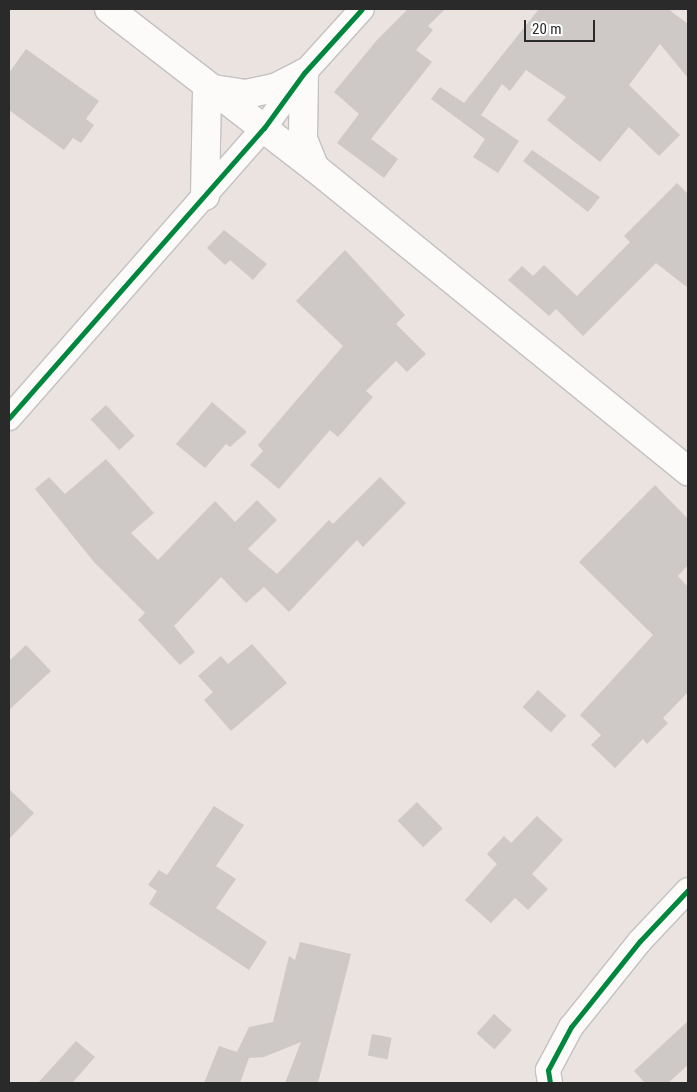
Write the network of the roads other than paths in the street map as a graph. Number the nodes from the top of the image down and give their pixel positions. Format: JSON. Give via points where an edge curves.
{"nodes":[{"id":1,"x":108,"y":9,"type":"edge"},
{"id":2,"x":362,"y":9,"type":"edge"},
{"id":3,"x":304,"y":73,"type":"junction"},
{"id":4,"x":207,"y":88,"type":"junction"},
{"id":5,"x":264,"y":128,"type":"junction"},
{"id":6,"x":315,"y":168,"type":"junction"},
{"id":7,"x":205,"y":196,"type":"junction"},
{"id":8,"x":9,"y":418,"type":"edge"},
{"id":9,"x":688,"y":471,"type":"edge"},
{"id":10,"x":688,"y":890,"type":"edge"},
{"id":11,"x":550,"y":1083,"type":"edge"}],
"edges":[{"from":1,"to":4,"type":"main road"},
{"from":2,"to":3,"type":"street"},
{"from":3,"to":4,"type":"main road","via":[[274,88],[246,94]]},
{"from":3,"to":5,"type":"street"},
{"from":3,"to":6,"type":"main road","via":[[303,139]]},
{"from":4,"to":5,"type":"main road"},
{"from":4,"to":7,"type":"main road"},
{"from":5,"to":6,"type":"main road"},
{"from":5,"to":7,"type":"street"},
{"from":6,"to":9,"type":"main road"},
{"from":7,"to":8,"type":"street"},
{"from":10,"to":11,"type":"street","via":[[640,941],[571,1027],[548,1070]]}]}
